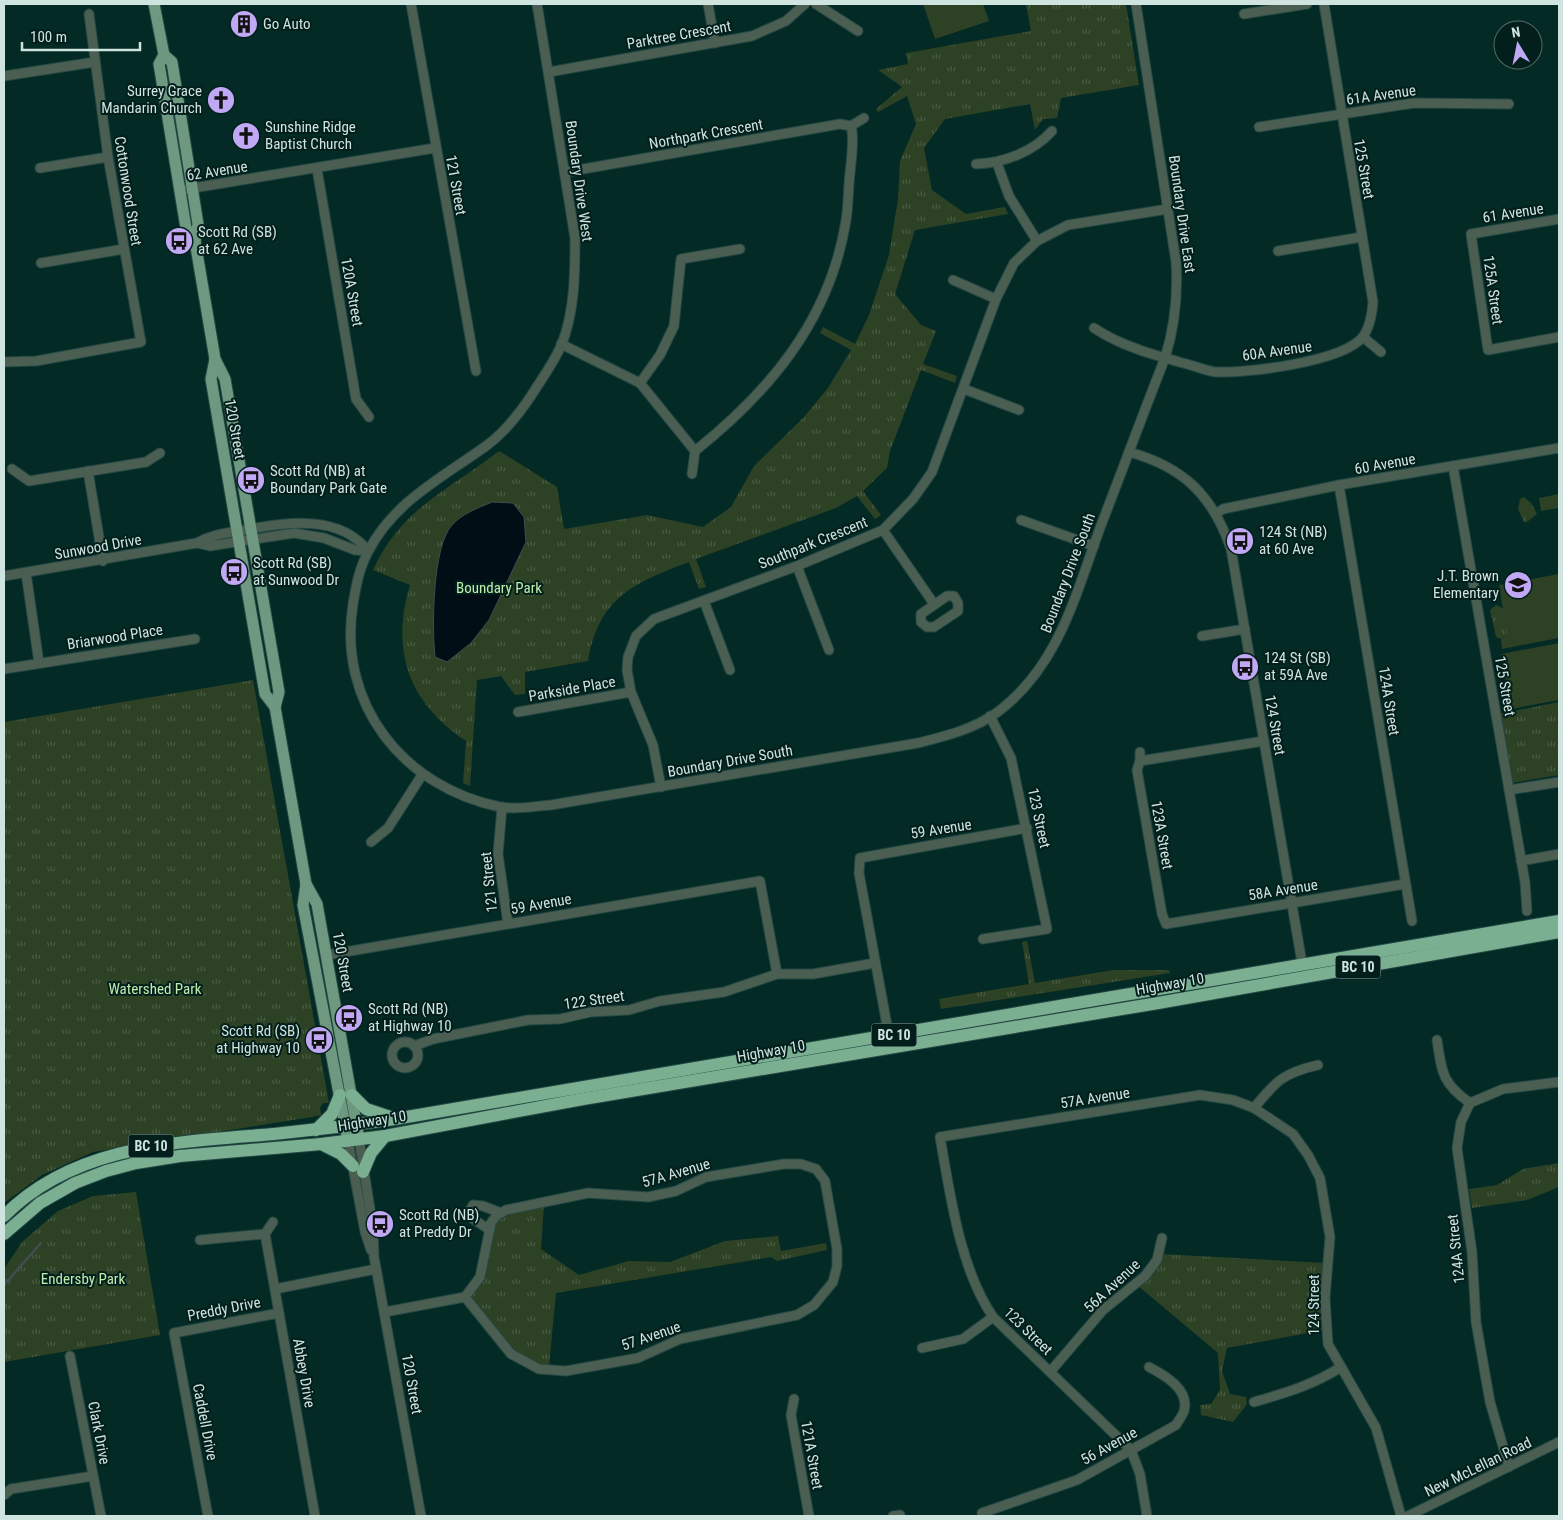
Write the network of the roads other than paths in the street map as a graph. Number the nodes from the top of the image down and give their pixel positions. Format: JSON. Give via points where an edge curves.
{"nodes":[{"id":1,"x":154,"y":4,"type":"edge"},
{"id":2,"x":411,"y":4,"type":"edge"},
{"id":3,"x":537,"y":4,"type":"edge"},
{"id":4,"x":708,"y":4,"type":"edge"},
{"id":5,"x":805,"y":4,"type":"edge"},
{"id":6,"x":816,"y":4,"type":"edge"},
{"id":7,"x":1136,"y":4,"type":"edge"},
{"id":8,"x":1307,"y":4,"type":"edge"},
{"id":9,"x":1324,"y":4,"type":"edge"},
{"id":10,"x":89,"y":14,"type":"dead end"},
{"id":11,"x":1244,"y":14,"type":"dead end"},
{"id":12,"x":858,"y":31,"type":"dead end"},
{"id":13,"x":715,"y":43,"type":"junction"},
{"id":14,"x":95,"y":62,"type":"junction"},
{"id":15,"x":549,"y":72,"type":"junction"},
{"id":16,"x":4,"y":76,"type":"edge"},
{"id":17,"x":1509,"y":104,"type":"dead end"},
{"id":18,"x":1341,"y":114,"type":"junction"},
{"id":19,"x":864,"y":118,"type":"dead end"},
{"id":20,"x":851,"y":126,"type":"junction"},
{"id":21,"x":1259,"y":127,"type":"dead end"},
{"id":22,"x":1052,"y":131,"type":"dead end"},
{"id":23,"x":435,"y":148,"type":"junction"},
{"id":24,"x":108,"y":156,"type":"junction"},
{"id":25,"x":998,"y":163,"type":"junction"},
{"id":26,"x":976,"y":164,"type":"dead end"},
{"id":27,"x":40,"y":168,"type":"dead end"},
{"id":28,"x":317,"y":169,"type":"junction"},
{"id":29,"x":566,"y":172,"type":"junction"},
{"id":30,"x":187,"y":189,"type":"junction"},
{"id":31,"x":1168,"y":209,"type":"junction"},
{"id":32,"x":1559,"y":219,"type":"edge"},
{"id":33,"x":1470,"y":234,"type":"joint"},
{"id":34,"x":1362,"y":237,"type":"junction"},
{"id":35,"x":1037,"y":240,"type":"junction"},
{"id":36,"x":124,"y":249,"type":"junction"},
{"id":37,"x":740,"y":249,"type":"dead end"},
{"id":38,"x":1278,"y":251,"type":"dead end"},
{"id":39,"x":41,"y":263,"type":"dead end"},
{"id":40,"x":953,"y":280,"type":"dead end"},
{"id":41,"x":996,"y":299,"type":"junction"},
{"id":42,"x":1094,"y":328,"type":"dead end"},
{"id":43,"x":1364,"y":336,"type":"junction"},
{"id":44,"x":1559,"y":337,"type":"edge"},
{"id":45,"x":561,"y":344,"type":"junction"},
{"id":46,"x":1381,"y":352,"type":"dead end"},
{"id":47,"x":1165,"y":358,"type":"junction"},
{"id":48,"x":215,"y":359,"type":"junction"},
{"id":49,"x":4,"y":362,"type":"edge"},
{"id":50,"x":476,"y":371,"type":"dead end"},
{"id":51,"x":640,"y":383,"type":"junction"},
{"id":52,"x":964,"y":390,"type":"junction"},
{"id":53,"x":1019,"y":410,"type":"dead end"},
{"id":54,"x":369,"y":417,"type":"dead end"},
{"id":55,"x":1559,"y":448,"type":"edge"},
{"id":56,"x":695,"y":451,"type":"junction"},
{"id":57,"x":1129,"y":452,"type":"junction"},
{"id":58,"x":160,"y":453,"type":"dead end"},
{"id":59,"x":1454,"y":466,"type":"junction"},
{"id":60,"x":12,"y":469,"type":"dead end"},
{"id":61,"x":88,"y":471,"type":"junction"},
{"id":62,"x":692,"y":474,"type":"dead end"},
{"id":63,"x":1339,"y":486,"type":"junction"},
{"id":64,"x":1217,"y":513,"type":"junction"},
{"id":65,"x":1021,"y":520,"type":"dead end"},
{"id":66,"x":882,"y":530,"type":"junction"},
{"id":67,"x":251,"y":534,"type":"junction"},
{"id":68,"x":238,"y":536,"type":"junction"},
{"id":69,"x":1094,"y":546,"type":"junction"},
{"id":70,"x":368,"y":551,"type":"junction"},
{"id":71,"x":103,"y":561,"type":"junction"},
{"id":72,"x":797,"y":566,"type":"junction"},
{"id":73,"x":26,"y":573,"type":"junction"},
{"id":74,"x":4,"y":576,"type":"edge"},
{"id":75,"x":704,"y":601,"type":"junction"},
{"id":76,"x":934,"y":604,"type":"dead end"},
{"id":77,"x":1245,"y":629,"type":"junction"},
{"id":78,"x":1202,"y":636,"type":"dead end"},
{"id":79,"x":195,"y":638,"type":"dead end"},
{"id":80,"x":829,"y":650,"type":"dead end"},
{"id":81,"x":39,"y":663,"type":"junction"},
{"id":82,"x":4,"y":668,"type":"edge"},
{"id":83,"x":730,"y":670,"type":"dead end"},
{"id":84,"x":631,"y":692,"type":"junction"},
{"id":85,"x":275,"y":707,"type":"junction"},
{"id":86,"x":518,"y":712,"type":"dead end"},
{"id":87,"x":990,"y":716,"type":"junction"},
{"id":88,"x":1264,"y":741,"type":"junction"},
{"id":89,"x":422,"y":774,"type":"junction"},
{"id":90,"x":1559,"y":782,"type":"edge"},
{"id":91,"x":661,"y":787,"type":"junction"},
{"id":92,"x":1509,"y":790,"type":"junction"},
{"id":93,"x":502,"y":808,"type":"junction"},
{"id":94,"x":1027,"y":828,"type":"junction"},
{"id":95,"x":371,"y":842,"type":"dead end"},
{"id":96,"x":1559,"y":854,"type":"edge"},
{"id":97,"x":1521,"y":861,"type":"junction"},
{"id":98,"x":306,"y":884,"type":"junction"},
{"id":99,"x":1405,"y":884,"type":"junction"},
{"id":100,"x":1291,"y":902,"type":"junction"},
{"id":101,"x":1527,"y":911,"type":"dead end"},
{"id":102,"x":1412,"y":920,"type":"dead end"},
{"id":103,"x":1559,"y":920,"type":"edge"},
{"id":104,"x":508,"y":924,"type":"junction"},
{"id":105,"x":1166,"y":924,"type":"joint"},
{"id":106,"x":1559,"y":932,"type":"edge"},
{"id":107,"x":983,"y":940,"type":"dead end"},
{"id":108,"x":327,"y":955,"type":"junction"},
{"id":109,"x":875,"y":963,"type":"junction"},
{"id":110,"x":1302,"y":963,"type":"junction"},
{"id":111,"x":777,"y":974,"type":"junction"},
{"id":112,"x":1158,"y":1003,"type":"junction"},
{"id":113,"x":889,"y":1036,"type":"junction"},
{"id":114,"x":1436,"y":1040,"type":"dead end"},
{"id":115,"x":414,"y":1046,"type":"dead end"},
{"id":116,"x":1318,"y":1065,"type":"dead end"},
{"id":117,"x":1559,"y":1082,"type":"edge"},
{"id":118,"x":346,"y":1095,"type":"junction"},
{"id":119,"x":1470,"y":1103,"type":"junction"},
{"id":120,"x":1254,"y":1108,"type":"junction"},
{"id":121,"x":395,"y":1119,"type":"junction"},
{"id":122,"x":351,"y":1125,"type":"junction"},
{"id":123,"x":316,"y":1130,"type":"junction"},
{"id":124,"x":385,"y":1136,"type":"junction"},
{"id":125,"x":940,"y":1137,"type":"joint"},
{"id":126,"x":353,"y":1140,"type":"junction"},
{"id":127,"x":320,"y":1144,"type":"junction"},
{"id":128,"x":358,"y":1169,"type":"junction"},
{"id":129,"x":501,"y":1213,"type":"junction"},
{"id":130,"x":4,"y":1216,"type":"edge"},
{"id":131,"x":273,"y":1222,"type":"dead end"},
{"id":132,"x":490,"y":1230,"type":"junction"},
{"id":133,"x":4,"y":1234,"type":"edge"},
{"id":134,"x":265,"y":1234,"type":"junction"},
{"id":135,"x":1162,"y":1238,"type":"dead end"},
{"id":136,"x":200,"y":1240,"type":"dead end"},
{"id":137,"x":376,"y":1268,"type":"junction"},
{"id":138,"x":833,"y":1282,"type":"joint"},
{"id":139,"x":275,"y":1289,"type":"junction"},
{"id":140,"x":464,"y":1297,"type":"junction"},
{"id":141,"x":279,"y":1312,"type":"junction"},
{"id":142,"x":384,"y":1312,"type":"junction"},
{"id":143,"x":993,"y":1317,"type":"junction"},
{"id":144,"x":174,"y":1333,"type":"joint"},
{"id":145,"x":922,"y":1348,"type":"dead end"},
{"id":146,"x":70,"y":1356,"type":"dead end"},
{"id":147,"x":1149,"y":1366,"type":"dead end"},
{"id":148,"x":1341,"y":1367,"type":"junction"},
{"id":149,"x":1050,"y":1372,"type":"junction"},
{"id":150,"x":794,"y":1399,"type":"dead end"},
{"id":151,"x":1254,"y":1402,"type":"dead end"},
{"id":152,"x":1559,"y":1442,"type":"edge"},
{"id":153,"x":1131,"y":1450,"type":"junction"},
{"id":154,"x":1509,"y":1466,"type":"junction"},
{"id":155,"x":93,"y":1476,"type":"junction"},
{"id":156,"x":4,"y":1495,"type":"edge"},
{"id":157,"x":982,"y":1514,"type":"dead end"},
{"id":158,"x":101,"y":1516,"type":"edge"},
{"id":159,"x":208,"y":1516,"type":"edge"},
{"id":160,"x":315,"y":1516,"type":"edge"},
{"id":161,"x":420,"y":1516,"type":"edge"},
{"id":162,"x":809,"y":1516,"type":"edge"},
{"id":163,"x":1146,"y":1516,"type":"edge"},
{"id":164,"x":1400,"y":1516,"type":"edge"},
{"id":165,"x":1408,"y":1516,"type":"edge"}],
"edges":[{"from":1,"to":30,"type":"main road","name":"120 Street","via":[[164,55],[172,62]]},
{"from":2,"to":23,"type":"street","name":"121 Street"},
{"from":3,"to":15,"type":"street","name":"Boundary Drive West"},
{"from":4,"to":13,"type":"street"},
{"from":5,"to":13,"type":"street","name":"Parktree Crescent","via":[[773,28]]},
{"from":6,"to":12,"type":"street"},
{"from":7,"to":31,"type":"street","name":"Boundary Drive East"},
{"from":8,"to":11,"type":"street"},
{"from":9,"to":18,"type":"street","name":"125 Street"},
{"from":10,"to":14,"type":"street","name":"Cottonwood Street"},
{"from":13,"to":15,"type":"street","name":"Parktree Crescent"},
{"from":14,"to":16,"type":"street"},
{"from":14,"to":24,"type":"street","name":"Cottonwood Street"},
{"from":15,"to":29,"type":"street","name":"Boundary Drive West"},
{"from":17,"to":18,"type":"street","name":"61A Avenue","via":[[1414,103]]},
{"from":18,"to":21,"type":"street","name":"61A Avenue"},
{"from":18,"to":34,"type":"street","name":"125 Street"},
{"from":19,"to":20,"type":"street"},
{"from":20,"to":29,"type":"street","name":"Northpark Crescent","via":[[840,124]]},
{"from":20,"to":56,"type":"street","via":[[846,226],[818,310],[798,345],[751,403]]},
{"from":22,"to":25,"type":"street","via":[[1041,143]]},
{"from":23,"to":28,"type":"street","name":"62 Avenue"},
{"from":23,"to":50,"type":"street","name":"121 Street"},
{"from":24,"to":27,"type":"street"},
{"from":24,"to":36,"type":"street","name":"Cottonwood Street"},
{"from":25,"to":26,"type":"street"},
{"from":25,"to":35,"type":"street","via":[[1009,196]]},
{"from":28,"to":30,"type":"street","name":"62 Avenue"},
{"from":28,"to":54,"type":"street","name":"120A Street","via":[[356,399]]},
{"from":29,"to":45,"type":"street","name":"Boundary Drive West","via":[[575,238],[575,274]]},
{"from":30,"to":48,"type":"main road","name":"120 Street","via":[[186,228],[195,241]]},
{"from":31,"to":35,"type":"street","name":"Southpark Crescent","via":[[1068,225]]},
{"from":31,"to":47,"type":"street","name":"Boundary Drive East","via":[[1178,284],[1173,328]]},
{"from":32,"to":33,"type":"street","name":"61 Avenue"},
{"from":33,"to":44,"type":"street","name":"125A Street","via":[[1488,350]]},
{"from":34,"to":38,"type":"street"},
{"from":34,"to":43,"type":"street","name":"125 Street","via":[[1373,302]]},
{"from":35,"to":41,"type":"street","name":"Southpark Crescent","via":[[1014,263]]},
{"from":36,"to":39,"type":"street"},
{"from":36,"to":49,"type":"street","name":"Cottonwood Street","via":[[141,342],[36,361]]},
{"from":37,"to":51,"type":"street","via":[[681,259],[674,326],[660,355]]},
{"from":40,"to":41,"type":"street"},
{"from":41,"to":52,"type":"street","name":"Southpark Crescent"},
{"from":42,"to":47,"type":"street","name":"60A Avenue","via":[[1109,338]]},
{"from":43,"to":46,"type":"street"},
{"from":43,"to":47,"type":"street","name":"60A Avenue","via":[[1349,349],[1323,359],[1247,370],[1214,372]]},
{"from":45,"to":51,"type":"street"},
{"from":45,"to":70,"type":"street","name":"Boundary Drive West","via":[[516,417],[489,444],[408,501]]},
{"from":47,"to":57,"type":"street","name":"Boundary Drive East"},
{"from":48,"to":67,"type":"main road","name":"120 Street","via":[[225,379]]},
{"from":48,"to":68,"type":"main road","name":"120 Street","via":[[211,379]]},
{"from":51,"to":56,"type":"street"},
{"from":52,"to":53,"type":"street"},
{"from":52,"to":66,"type":"street","name":"Southpark Crescent","via":[[932,472],[913,499]]},
{"from":55,"to":59,"type":"street","name":"60 Avenue"},
{"from":56,"to":62,"type":"street"},
{"from":57,"to":64,"type":"street","name":"124 Street","via":[[1145,456],[1188,479]]},
{"from":57,"to":69,"type":"street","name":"Boundary Drive South"},
{"from":58,"to":61,"type":"street","via":[[146,462]]},
{"from":59,"to":63,"type":"street","name":"60 Avenue"},
{"from":59,"to":92,"type":"street","name":"125 Street"},
{"from":60,"to":61,"type":"street","via":[[29,481]]},
{"from":61,"to":71,"type":"street"},
{"from":63,"to":64,"type":"street","name":"60 Avenue","via":[[1223,509]]},
{"from":63,"to":99,"type":"street","name":"124A Street"},
{"from":64,"to":77,"type":"street","name":"124 Street","via":[[1232,549]]},
{"from":65,"to":69,"type":"street"},
{"from":66,"to":72,"type":"street","name":"Southpark Crescent"},
{"from":66,"to":76,"type":"street"},
{"from":67,"to":68,"type":"street","name":"Sunwood Drive"},
{"from":67,"to":70,"type":"street","name":"Sunwood Drive","via":[[306,523],[333,527],[358,539]]},
{"from":67,"to":85,"type":"main road","name":"120 Street","via":[[279,692]]},
{"from":68,"to":71,"type":"street","name":"Sunwood Drive","via":[[210,546],[197,543]]},
{"from":68,"to":85,"type":"main road","name":"120 Street","via":[[265,694]]},
{"from":69,"to":87,"type":"street","name":"Boundary Drive South","via":[[1052,652],[1022,691]]},
{"from":70,"to":89,"type":"street","name":"Boundary Drive South","via":[[359,572],[351,620],[351,651],[357,682],[369,714],[392,747]]},
{"from":71,"to":73,"type":"street","name":"Sunwood Drive"},
{"from":72,"to":75,"type":"street","name":"Southpark Crescent"},
{"from":72,"to":80,"type":"street"},
{"from":73,"to":74,"type":"street","name":"Sunwood Drive"},
{"from":73,"to":81,"type":"street"},
{"from":75,"to":83,"type":"street"},
{"from":75,"to":84,"type":"street","name":"Southpark Crescent","via":[[654,619],[636,636],[628,657]]},
{"from":77,"to":78,"type":"street"},
{"from":77,"to":88,"type":"street","name":"124 Street"},
{"from":79,"to":81,"type":"street","name":"Briarwood Place"},
{"from":81,"to":82,"type":"street","name":"Briarwood Place"},
{"from":84,"to":86,"type":"street","name":"Parkside Place"},
{"from":84,"to":91,"type":"street","name":"Southpark Crescent","via":[[648,730]]},
{"from":85,"to":98,"type":"main road","name":"120 Street"},
{"from":87,"to":91,"type":"street","name":"Boundary Drive South","via":[[957,734],[918,743]]},
{"from":87,"to":94,"type":"street","name":"123 Street","via":[[1011,758]]},
{"from":88,"to":100,"type":"street","name":"124 Street"},
{"from":88,"to":105,"type":"street","name":"123A Street","via":[[1140,757],[1136,770],[1158,915]]},
{"from":89,"to":93,"type":"street","name":"Boundary Drive South","via":[[473,799]]},
{"from":89,"to":95,"type":"street","via":[[388,828]]},
{"from":90,"to":92,"type":"street"},
{"from":91,"to":93,"type":"street","name":"Boundary Drive South","via":[[551,806]]},
{"from":92,"to":97,"type":"street","name":"125 Street"},
{"from":93,"to":104,"type":"street","name":"121 Street","via":[[498,854]]},
{"from":94,"to":107,"type":"street","name":"123 Street","via":[[1047,930]]},
{"from":94,"to":109,"type":"street","name":"59 Avenue","via":[[860,858],[859,873]]},
{"from":96,"to":97,"type":"street"},
{"from":97,"to":101,"type":"street","name":"125 Street"},
{"from":98,"to":108,"type":"main road","name":"120 Street","via":[[317,904]]},
{"from":98,"to":118,"type":"main road","name":"120 Street","via":[[303,905]]},
{"from":99,"to":100,"type":"street","name":"58A Avenue"},
{"from":99,"to":102,"type":"street","name":"124A Street"},
{"from":100,"to":105,"type":"street","name":"58A Avenue"},
{"from":100,"to":110,"type":"street","name":"124 Street"},
{"from":103,"to":110,"type":"highway","name":"Highway 10","number":"BC 10"},
{"from":104,"to":108,"type":"street","name":"59 Avenue"},
{"from":104,"to":111,"type":"street","name":"59 Avenue","via":[[760,881]]},
{"from":106,"to":112,"type":"highway","name":"Highway 10","number":"BC 10"},
{"from":108,"to":118,"type":"main road","name":"120 Street"},
{"from":109,"to":111,"type":"street","name":"122 Street","via":[[813,974]]},
{"from":109,"to":113,"type":"street"},
{"from":110,"to":112,"type":"highway","via":[[1289,973],[1168,994]]},
{"from":110,"to":113,"type":"highway","name":"Highway 10","number":"BC 10"},
{"from":111,"to":115,"type":"street","name":"122 Street","via":[[724,992],[660,1001],[629,1010],[528,1020],[433,1038]]},
{"from":112,"to":124,"type":"highway","name":"Highway 10","number":"BC 10","via":[[602,1096]]},
{"from":113,"to":121,"type":"highway","name":"Highway 10","number":"BC 10"},
{"from":114,"to":119,"type":"street","via":[[1442,1073],[1452,1091]]},
{"from":116,"to":120,"type":"street","via":[[1295,1070],[1275,1082]]},
{"from":117,"to":119,"type":"street","via":[[1503,1089]]},
{"from":118,"to":121,"type":"highway","via":[[366,1109]]},
{"from":118,"to":122,"type":"main road","name":"120 Street"},
{"from":118,"to":123,"type":"highway"},
{"from":119,"to":154,"type":"street","name":"124A Street","via":[[1460,1122],[1457,1148],[1472,1252],[1476,1322],[1490,1402]]},
{"from":120,"to":125,"type":"street","name":"57A Avenue","via":[[1232,1100],[1200,1095]]},
{"from":120,"to":148,"type":"street","name":"124 Street","via":[[1293,1134],[1320,1178],[1330,1237],[1325,1298],[1328,1344]]},
{"from":121,"to":122,"type":"highway","name":"Highway 10","number":"BC 10"},
{"from":122,"to":123,"type":"highway","name":"Highway 10","number":"BC 10"},
{"from":122,"to":126,"type":"main road","name":"120 Street"},
{"from":123,"to":130,"type":"highway","name":"Highway 10","number":"BC 10","via":[[172,1142],[129,1150],[100,1158],[48,1184]]},
{"from":124,"to":126,"type":"highway","name":"Highway 10","number":"BC 10"},
{"from":124,"to":128,"type":"highway"},
{"from":125,"to":143,"type":"street","name":"123 Street","via":[[955,1220],[980,1299]]},
{"from":126,"to":127,"type":"highway","name":"Highway 10","number":"BC 10"},
{"from":126,"to":128,"type":"street","name":"120 Street"},
{"from":127,"to":128,"type":"highway","via":[[341,1154]]},
{"from":127,"to":133,"type":"highway","name":"Highway 10","number":"BC 10","via":[[180,1156],[106,1171],[75,1183],[40,1203]]},
{"from":128,"to":137,"type":"street","name":"120 Street","via":[[373,1228]]},
{"from":129,"to":132,"type":"street","via":[[496,1216]]},
{"from":129,"to":132,"type":"street","via":[[473,1205],[469,1212],[473,1219]]},
{"from":129,"to":138,"type":"street","name":"57A Avenue","via":[[588,1193],[648,1197],[676,1191],[706,1177],[801,1164],[816,1169],[825,1182],[837,1249]]},
{"from":131,"to":134,"type":"street"},
{"from":132,"to":140,"type":"street","via":[[480,1277]]},
{"from":134,"to":136,"type":"street"},
{"from":134,"to":139,"type":"street","name":"Abbey Drive"},
{"from":135,"to":149,"type":"street","name":"56A Avenue","via":[[1157,1260],[1145,1276],[1103,1310]]},
{"from":137,"to":139,"type":"street","name":"Preddy Drive"},
{"from":137,"to":142,"type":"street","name":"120 Street"},
{"from":138,"to":140,"type":"street","name":"57 Avenue","via":[[814,1305],[797,1315],[680,1338],[638,1358],[566,1371],[539,1369],[511,1354]]},
{"from":139,"to":141,"type":"street","name":"Abbey Drive"},
{"from":140,"to":142,"type":"street"},
{"from":141,"to":144,"type":"street","name":"Preddy Drive"},
{"from":141,"to":160,"type":"street","name":"Abbey Drive"},
{"from":142,"to":161,"type":"street","name":"120 Street"},
{"from":143,"to":145,"type":"street","via":[[963,1339]]},
{"from":143,"to":149,"type":"street","name":"123 Street"},
{"from":144,"to":159,"type":"street","name":"Caddell Drive"},
{"from":146,"to":155,"type":"street","name":"Clark Drive"},
{"from":147,"to":153,"type":"street","name":"56 Avenue","via":[[1170,1378],[1183,1394],[1185,1410],[1176,1424]]},
{"from":148,"to":151,"type":"street","via":[[1318,1382]]},
{"from":148,"to":164,"type":"street","name":"124 Street","via":[[1376,1428]]},
{"from":149,"to":153,"type":"street","name":"123 Street"},
{"from":150,"to":162,"type":"street","name":"121A Street","via":[[791,1415]]},
{"from":152,"to":154,"type":"street","name":"New McLellan Road"},
{"from":153,"to":157,"type":"street","name":"56 Avenue","via":[[1077,1480]]},
{"from":153,"to":163,"type":"street","name":"123 Street","via":[[1140,1474]]},
{"from":154,"to":165,"type":"street","name":"New McLellan Road"},
{"from":155,"to":156,"type":"street","via":[[11,1489]]},
{"from":155,"to":158,"type":"street","name":"Clark Drive"}]}
